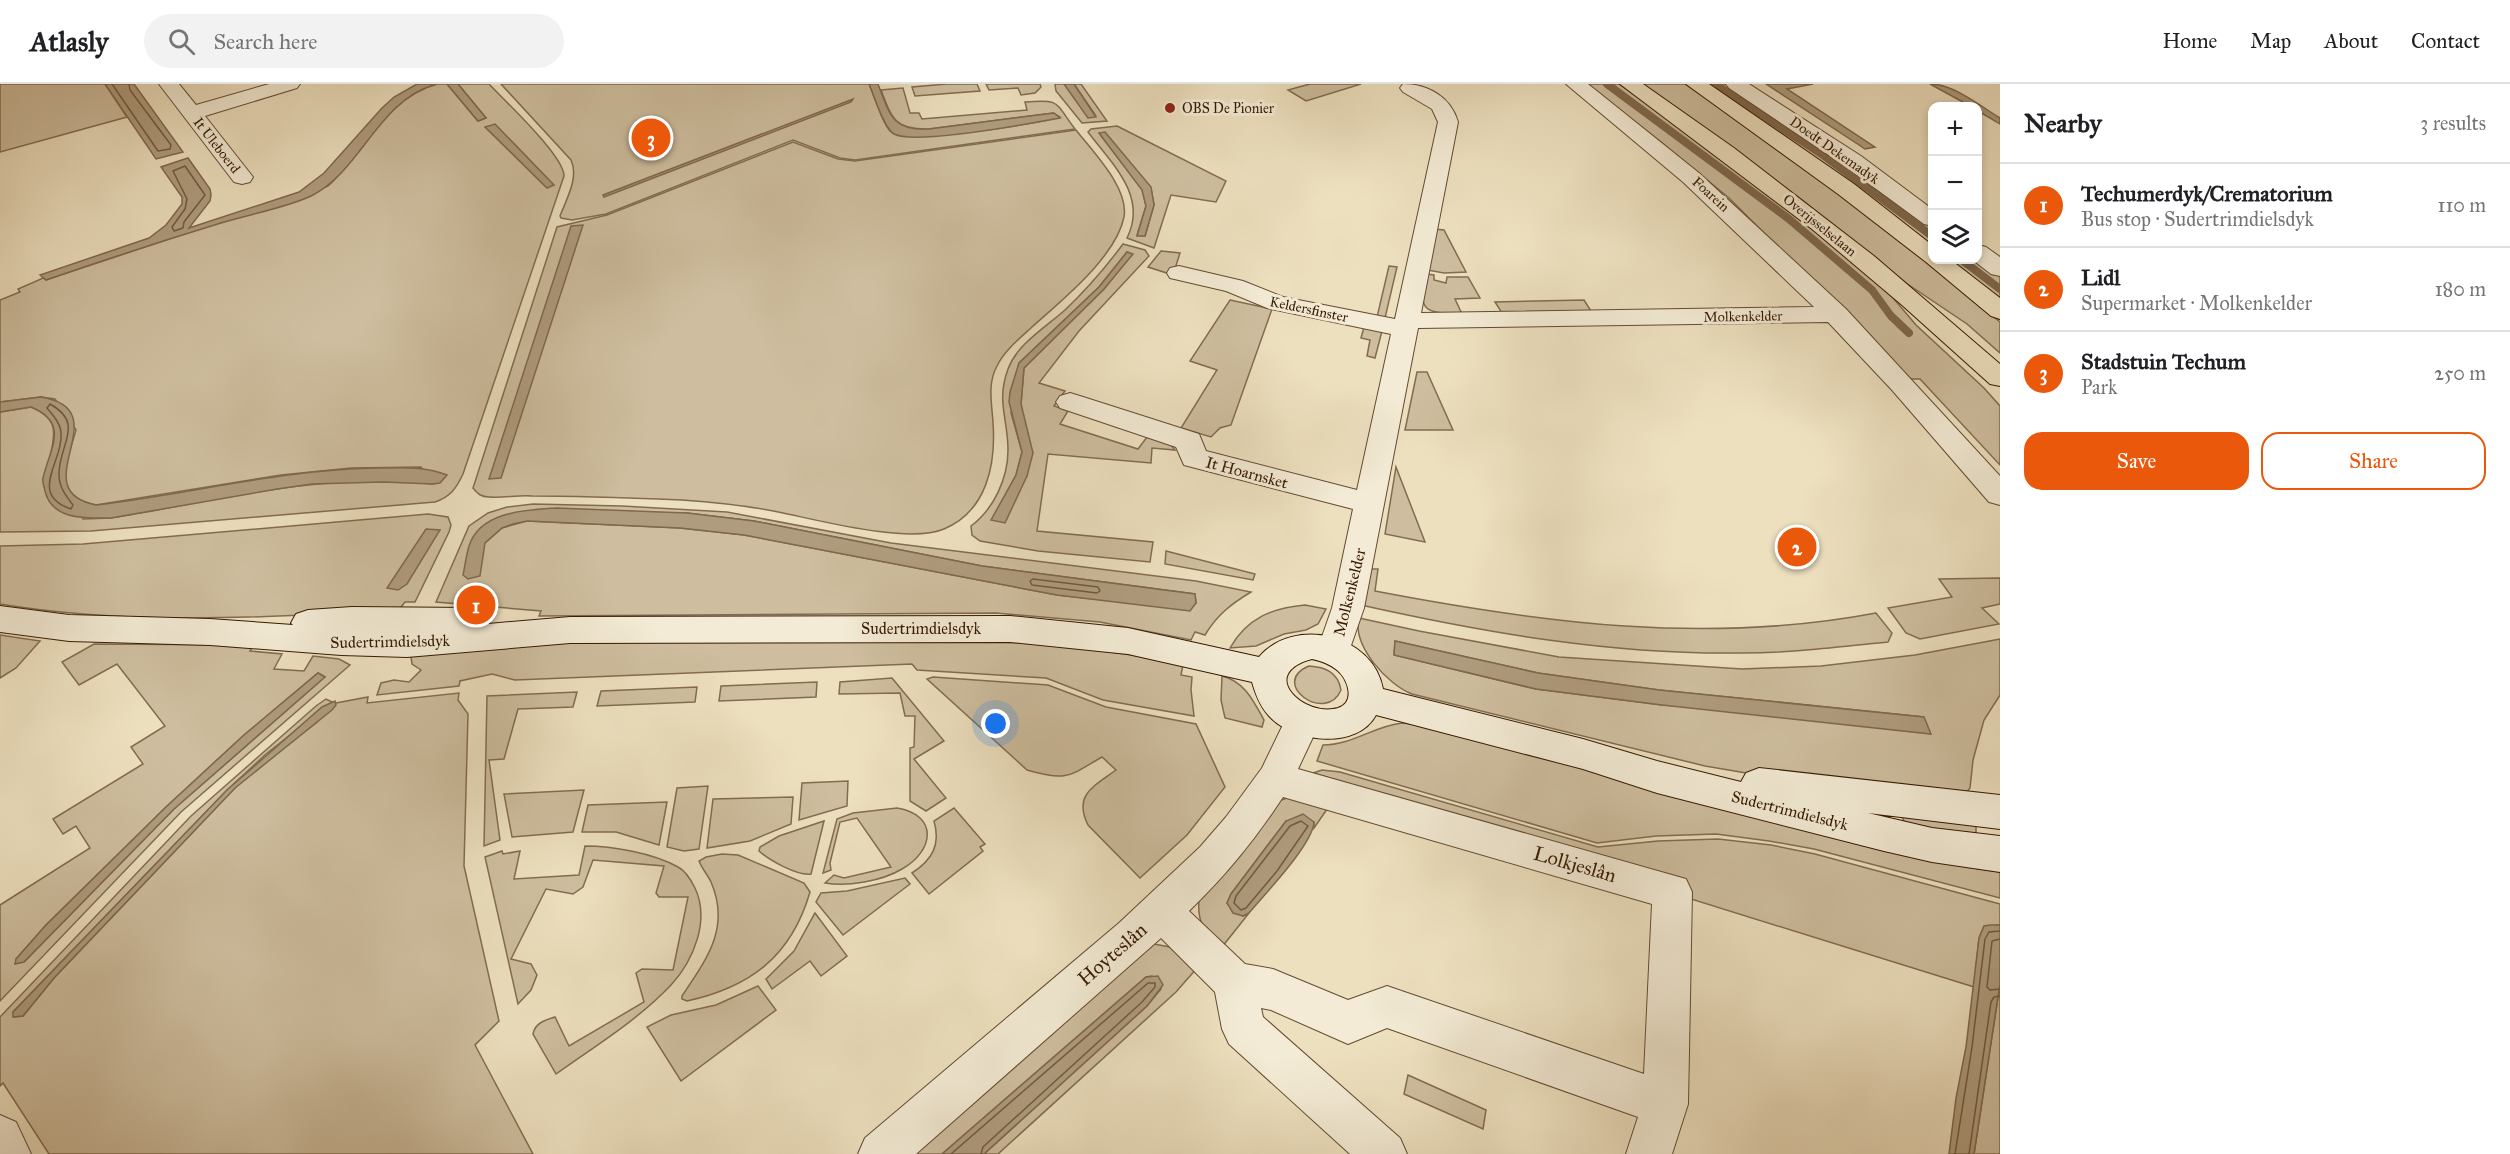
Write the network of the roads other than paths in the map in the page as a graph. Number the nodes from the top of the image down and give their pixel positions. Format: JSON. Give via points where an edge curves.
{"nodes":[{"id":1,"x":169,"y":84,"type":"edge"},
{"id":2,"x":290,"y":84,"type":"edge"},
{"id":3,"x":1576,"y":84,"type":"edge"},
{"id":4,"x":1630,"y":84,"type":"edge"},
{"id":5,"x":1695,"y":84,"type":"edge"},
{"id":6,"x":1736,"y":84,"type":"edge"},
{"id":7,"x":1410,"y":88,"type":"dead end"},
{"id":8,"x":192,"y":113,"type":"junction"},
{"id":9,"x":242,"y":177,"type":"dead end"},
{"id":10,"x":1928,"y":216,"type":"edge"},
{"id":11,"x":1928,"y":253,"type":"edge"},
{"id":12,"x":1982,"y":256,"type":"edge"},
{"id":13,"x":1942,"y":264,"type":"edge"},
{"id":14,"x":2000,"y":269,"type":"edge"},
{"id":15,"x":1179,"y":273,"type":"dead end"},
{"id":16,"x":2000,"y":311,"type":"edge"},
{"id":17,"x":1837,"y":314,"type":"junction"},
{"id":18,"x":1406,"y":325,"type":"junction"},
{"id":19,"x":2000,"y":378,"type":"edge"},
{"id":20,"x":1070,"y":402,"type":"dead end"},
{"id":21,"x":2000,"y":495,"type":"edge"},
{"id":22,"x":1369,"y":503,"type":"junction"},
{"id":23,"x":0,"y":619,"type":"edge"},
{"id":24,"x":1334,"y":651,"type":"junction"},
{"id":25,"x":1268,"y":674,"type":"junction"},
{"id":26,"x":1367,"y":699,"type":"junction"},
{"id":27,"x":1303,"y":720,"type":"junction"},
{"id":28,"x":1583,"y":754,"type":"junction"},
{"id":29,"x":1275,"y":779,"type":"junction"},
{"id":30,"x":2000,"y":812,"type":"edge"},
{"id":31,"x":2000,"y":854,"type":"edge"},
{"id":32,"x":1161,"y":911,"type":"junction"},
{"id":33,"x":1234,"y":982,"type":"junction"},
{"id":34,"x":1665,"y":1104,"type":"junction"},
{"id":35,"x":0,"y":1138,"type":"edge"},
{"id":36,"x":8,"y":1154,"type":"edge"},
{"id":37,"x":881,"y":1154,"type":"edge"},
{"id":38,"x":1384,"y":1154,"type":"edge"},
{"id":39,"x":1649,"y":1154,"type":"edge"}],
"edges":[{"from":1,"to":8,"type":"street","name":"It Uleboerd"},
{"from":2,"to":8,"type":"street"},
{"from":3,"to":17,"type":"street","name":"Foarein","via":[[1725,207]]},
{"from":4,"to":19,"type":"main road","name":"Overijsselselaan","via":[[1789,200],[1902,291]]},
{"from":5,"to":11,"type":"main road","via":[[1846,189]]},
{"from":6,"to":10,"type":"street","name":"Doedt Dekemadyk"},
{"from":7,"to":18,"type":"street","name":"Molkenkelder","via":[[1438,103],[1448,122]]},
{"from":8,"to":9,"type":"street","name":"It Uleboerd"},
{"from":12,"to":14,"type":"street"},
{"from":13,"to":16,"type":"main road"},
{"from":15,"to":18,"type":"street","name":"Keldersfinster","via":[[1234,286],[1276,303]]},
{"from":17,"to":18,"type":"street","name":"Molkenkelder"},
{"from":17,"to":21,"type":"street"},
{"from":18,"to":22,"type":"street","name":"Molkenkelder"},
{"from":20,"to":22,"type":"street","name":"It Hoarnsket","via":[[1189,441],[1194,458]]},
{"from":22,"to":24,"type":"street","name":"Molkenkelder","via":[[1348,608]]},
{"from":23,"to":25,"type":"street","name":"Sudertrimdielsdyk","via":[[69,628],[407,644],[570,630],[1010,629],[1128,641]]},
{"from":24,"to":25,"type":"street","via":[[1312,646],[1292,648],[1276,658]]},
{"from":24,"to":26,"type":"street","via":[[1360,671],[1367,685]]},
{"from":25,"to":27,"type":"street","via":[[1275,700]]},
{"from":26,"to":27,"type":"street","via":[[1359,713],[1344,722],[1324,725]]},
{"from":26,"to":28,"type":"street","name":"Sudertrimdielsdyk"},
{"from":27,"to":29,"type":"street","name":"Hoyteslân"},
{"from":28,"to":30,"type":"street","name":"Sudertrimdielsdyk","via":[[1723,780]]},
{"from":28,"to":31,"type":"street","name":"Sudertrimdielsdyk","via":[[1657,777],[1884,834]]},
{"from":29,"to":32,"type":"street","name":"Hoyteslân","via":[[1214,860]]},
{"from":29,"to":34,"type":"street","name":"Lolkjeslân","via":[[1672,892]]},
{"from":32,"to":33,"type":"street"},
{"from":32,"to":37,"type":"street","name":"Hoyteslân"},
{"from":33,"to":34,"type":"street","via":[[1273,990],[1348,1022],[1387,1007]]},
{"from":33,"to":38,"type":"street","via":[[1244,1029]]},
{"from":34,"to":39,"type":"street","name":"Lolkjeslân"},
{"from":35,"to":36,"type":"street"}]}
